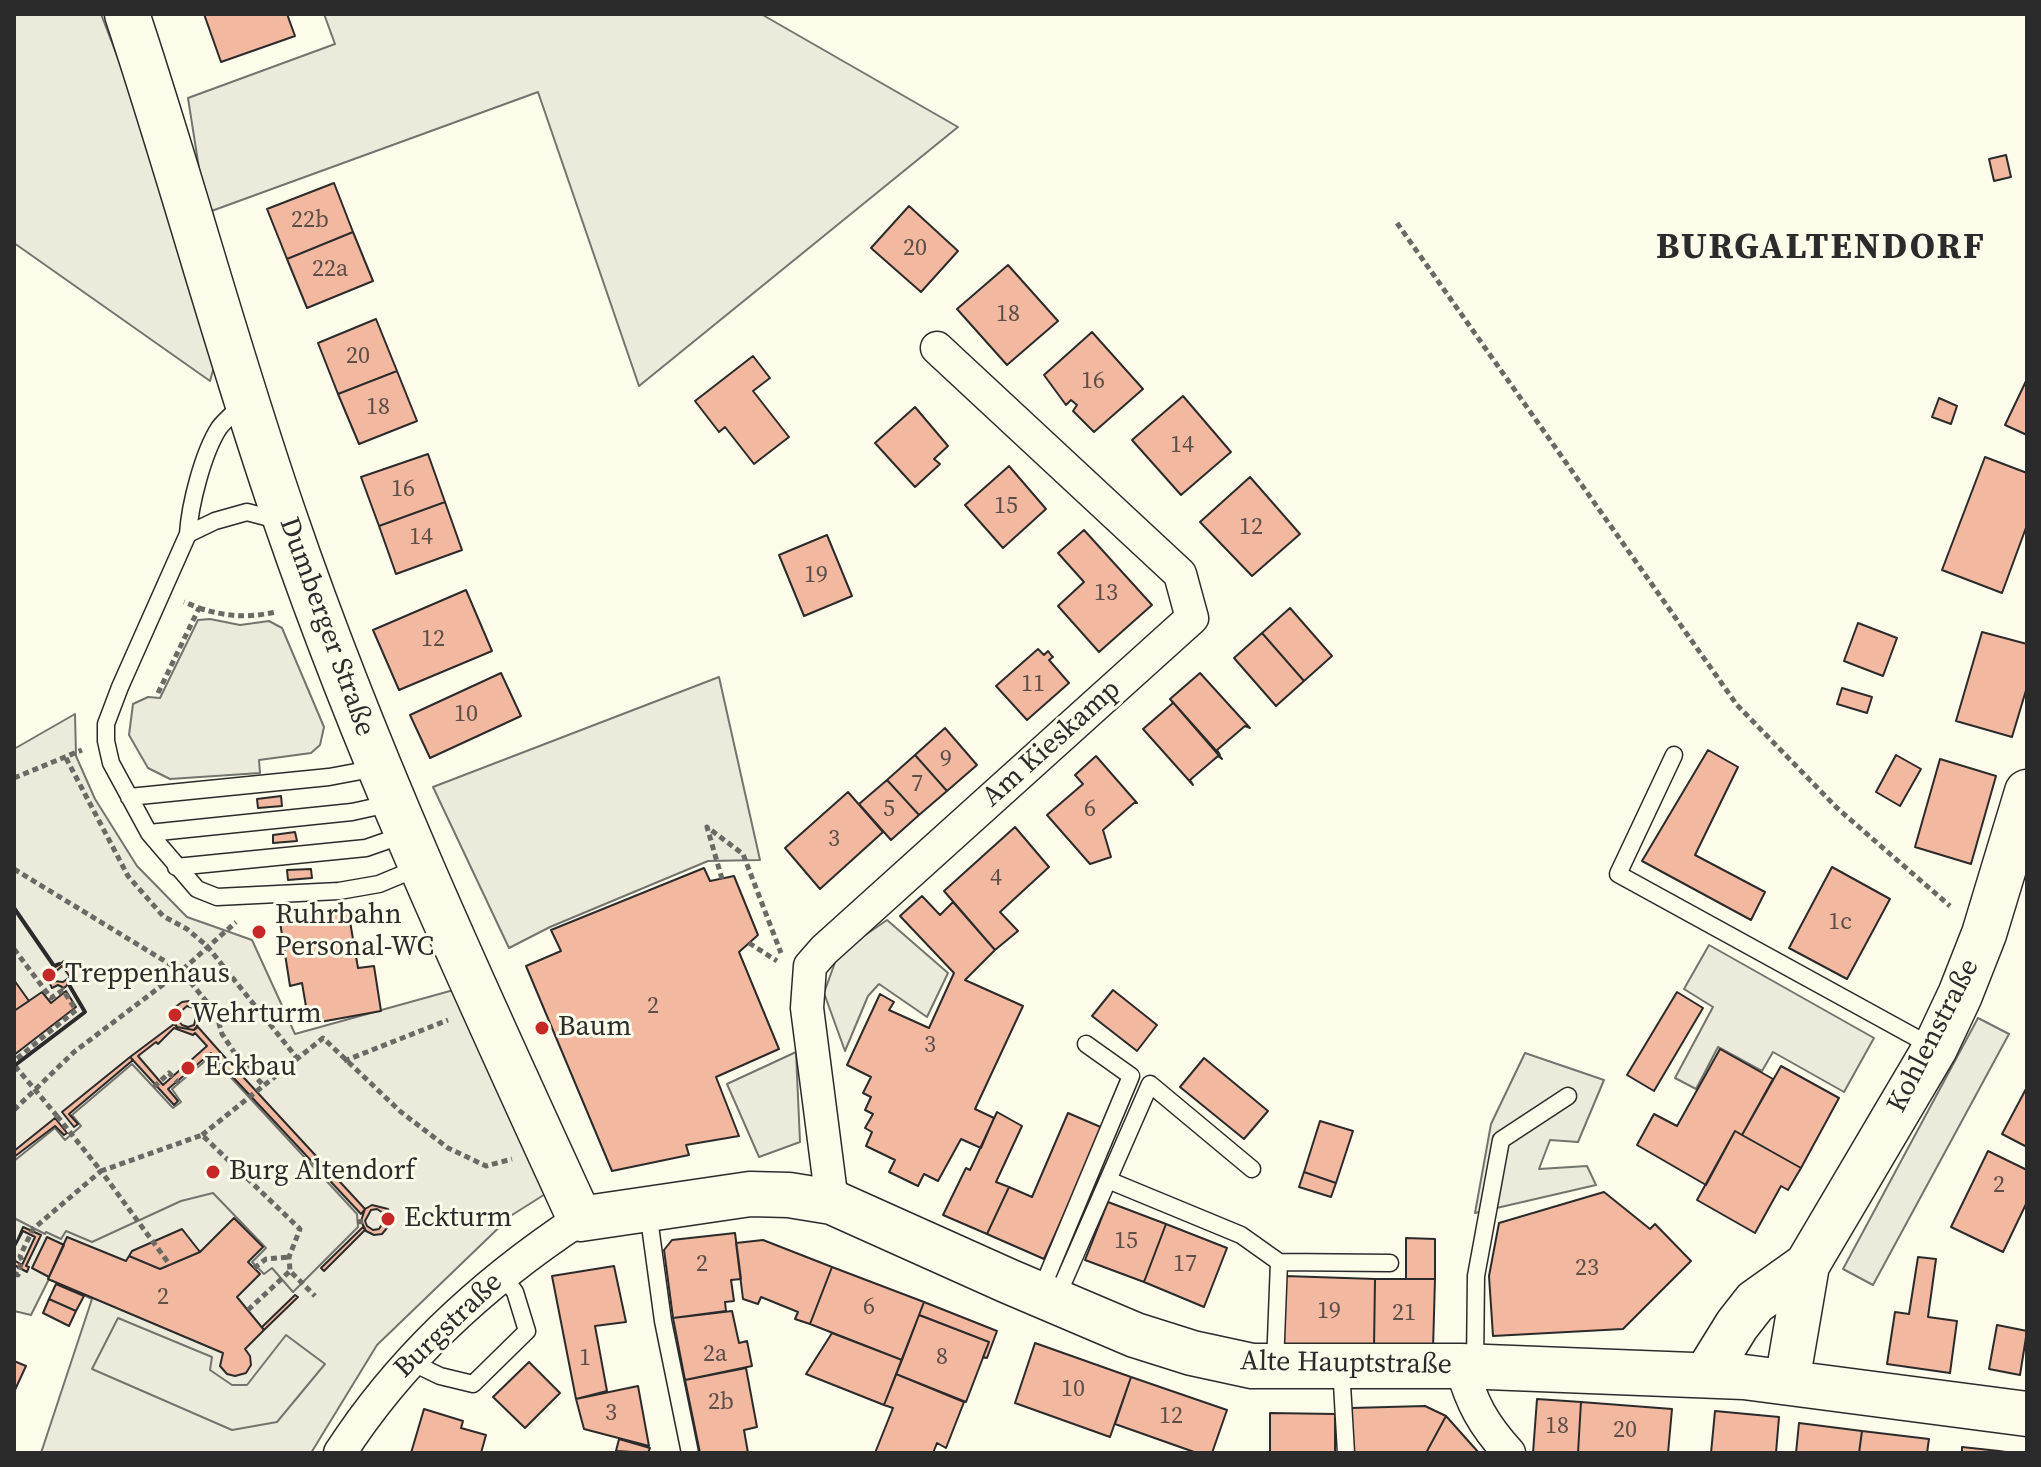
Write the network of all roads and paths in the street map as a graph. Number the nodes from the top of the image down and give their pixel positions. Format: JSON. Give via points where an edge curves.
{"nodes":[{"id":1,"x":127,"y":14,"type":"edge"},
{"id":2,"x":1397,"y":223,"type":"dead end"},
{"id":3,"x":937,"y":348,"type":"dead end"},
{"id":4,"x":246,"y":401,"type":"junction"},
{"id":5,"x":286,"y":522,"type":"junction"},
{"id":6,"x":188,"y":534,"type":"junction"},
{"id":7,"x":161,"y":592,"type":"junction"},
{"id":8,"x":158,"y":693,"type":"dead end"},
{"id":9,"x":106,"y":741,"type":"junction"},
{"id":10,"x":1674,"y":755,"type":"dead end"},
{"id":11,"x":66,"y":758,"type":"junction"},
{"id":12,"x":14,"y":778,"type":"edge"},
{"id":13,"x":2027,"y":792,"type":"edge"},
{"id":14,"x":129,"y":797,"type":"junction"},
{"id":15,"x":400,"y":818,"type":"junction"},
{"id":16,"x":149,"y":833,"type":"junction"},
{"id":17,"x":176,"y":867,"type":"junction"},
{"id":18,"x":14,"y":869,"type":"edge"},
{"id":19,"x":722,"y":879,"type":"dead end"},
{"id":20,"x":239,"y":920,"type":"dead end"},
{"id":21,"x":1984,"y":934,"type":"junction"},
{"id":22,"x":749,"y":943,"type":"dead end"},
{"id":23,"x":207,"y":946,"type":"junction"},
{"id":24,"x":14,"y":949,"type":"edge"},
{"id":25,"x":788,"y":968,"type":"junction"},
{"id":26,"x":181,"y":971,"type":"junction"},
{"id":27,"x":484,"y":1007,"type":"junction"},
{"id":28,"x":807,"y":1008,"type":"junction"},
{"id":29,"x":1086,"y":1044,"type":"dead end"},
{"id":30,"x":1935,"y":1048,"type":"junction"},
{"id":31,"x":297,"y":1058,"type":"junction"},
{"id":32,"x":344,"y":1061,"type":"junction"},
{"id":33,"x":14,"y":1064,"type":"edge"},
{"id":34,"x":179,"y":1083,"type":"dead end"},
{"id":35,"x":263,"y":1085,"type":"junction"},
{"id":36,"x":154,"y":1087,"type":"dead end"},
{"id":37,"x":1568,"y":1096,"type":"dead end"},
{"id":38,"x":14,"y":1110,"type":"edge"},
{"id":39,"x":202,"y":1135,"type":"junction"},
{"id":40,"x":548,"y":1149,"type":"junction"},
{"id":41,"x":1252,"y":1169,"type":"dead end"},
{"id":42,"x":101,"y":1171,"type":"junction"},
{"id":43,"x":1108,"y":1180,"type":"junction"},
{"id":44,"x":832,"y":1202,"type":"junction"},
{"id":45,"x":648,"y":1209,"type":"junction"},
{"id":46,"x":580,"y":1219,"type":"junction"},
{"id":47,"x":289,"y":1257,"type":"junction"},
{"id":48,"x":1279,"y":1262,"type":"junction"},
{"id":49,"x":1390,"y":1263,"type":"dead end"},
{"id":50,"x":170,"y":1265,"type":"dead end"},
{"id":51,"x":1807,"y":1265,"type":"junction"},
{"id":52,"x":254,"y":1268,"type":"dead end"},
{"id":53,"x":290,"y":1271,"type":"junction"},
{"id":54,"x":14,"y":1273,"type":"edge"},
{"id":55,"x":502,"y":1275,"type":"junction"},
{"id":56,"x":315,"y":1296,"type":"dead end"},
{"id":57,"x":1047,"y":1298,"type":"junction"},
{"id":58,"x":248,"y":1310,"type":"dead end"},
{"id":59,"x":409,"y":1361,"type":"junction"},
{"id":60,"x":1341,"y":1366,"type":"junction"},
{"id":61,"x":1275,"y":1367,"type":"junction"},
{"id":62,"x":1468,"y":1367,"type":"junction"},
{"id":63,"x":1706,"y":1375,"type":"junction"},
{"id":64,"x":1787,"y":1382,"type":"junction"},
{"id":65,"x":2027,"y":1414,"type":"edge"},
{"id":66,"x":340,"y":1453,"type":"edge"},
{"id":67,"x":690,"y":1453,"type":"edge"},
{"id":68,"x":1346,"y":1453,"type":"edge"},
{"id":69,"x":1509,"y":1453,"type":"edge"}],
"edges":[{"from":1,"to":4,"type":"main road","name":"Dumberger Straße"},
{"from":2,"to":21,"type":"path","via":[[1737,705],[1837,808]]},
{"from":3,"to":28,"type":"street","name":"Am Kieskamp","via":[[1180,574],[1192,618],[824,950],[810,966]]},
{"from":4,"to":5,"type":"main road","name":"Dumberger Straße"},
{"from":4,"to":6,"type":"lane","via":[[219,428],[197,483]]},
{"from":5,"to":6,"type":"lane","via":[[247,512]]},
{"from":5,"to":15,"type":"main road","name":"Dumberger Straße"},
{"from":6,"to":7,"type":"lane"},
{"from":7,"to":8,"type":"path","via":[[199,608]]},
{"from":7,"to":9,"type":"lane","via":[[106,724]]},
{"from":9,"to":11,"type":"path"},
{"from":9,"to":14,"type":"lane"},
{"from":10,"to":30,"type":"lane","via":[[1618,874]]},
{"from":11,"to":12,"type":"path"},
{"from":11,"to":23,"type":"path","via":[[128,876],[163,916]]},
{"from":13,"to":21,"type":"main road","name":"Kohlenstraße"},
{"from":14,"to":15,"type":"lane","via":[[329,777]]},
{"from":14,"to":16,"type":"lane"},
{"from":15,"to":16,"type":"lane","via":[[352,812]]},
{"from":15,"to":17,"type":"lane","via":[[366,848]]},
{"from":15,"to":17,"type":"lane","via":[[379,884],[217,897],[197,889]]},
{"from":15,"to":27,"type":"main road","name":"Dumberger Straße"},
{"from":16,"to":17,"type":"lane"},
{"from":18,"to":26,"type":"path"},
{"from":19,"to":25,"type":"path","via":[[707,827],[743,854]]},
{"from":20,"to":23,"type":"path"},
{"from":21,"to":30,"type":"main road","name":"Kohlenstraße"},
{"from":22,"to":25,"type":"path"},
{"from":23,"to":26,"type":"path"},
{"from":23,"to":31,"type":"path"},
{"from":24,"to":33,"type":"path","via":[[51,998],[63,990],[76,1010]]},
{"from":25,"to":28,"type":"path"},
{"from":26,"to":35,"type":"path","via":[[216,1013],[236,1055]]},
{"from":26,"to":38,"type":"path","via":[[74,1052]]},
{"from":27,"to":32,"type":"path"},
{"from":27,"to":40,"type":"main road","name":"Dumberger Straße"},
{"from":28,"to":44,"type":"street","name":"Am Kieskamp"},
{"from":29,"to":57,"type":"lane","via":[[1131,1076]]},
{"from":30,"to":51,"type":"main road","name":"Kohlenstraße"},
{"from":31,"to":32,"type":"path","via":[[323,1038]]},
{"from":31,"to":35,"type":"path"},
{"from":32,"to":40,"type":"path","via":[[448,1148],[486,1166]]},
{"from":33,"to":42,"type":"path","bridge":true},
{"from":34,"to":36,"type":"path","via":[[169,1073]]},
{"from":35,"to":39,"type":"path"},
{"from":37,"to":62,"type":"lane","via":[[1501,1140],[1476,1276]]},
{"from":39,"to":42,"type":"path"},
{"from":39,"to":47,"type":"path","via":[[300,1229]]},
{"from":40,"to":46,"type":"main road","name":"Dumberger Straße"},
{"from":41,"to":43,"type":"lane","via":[[1150,1084]]},
{"from":42,"to":50,"type":"path"},
{"from":42,"to":54,"type":"path","via":[[33,1229],[18,1275]]},
{"from":43,"to":48,"type":"lane","via":[[1241,1235]]},
{"from":43,"to":57,"type":"lane"},
{"from":44,"to":45,"type":"main road","name":"Alte Hauptstraße","via":[[750,1194]]},
{"from":44,"to":57,"type":"main road","name":"Alte Hauptstraße"},
{"from":45,"to":46,"type":"main road","name":"Alte Hauptstraße"},
{"from":45,"to":67,"type":"lane","via":[[663,1321]]},
{"from":46,"to":55,"type":"street","name":"Burgstraße"},
{"from":47,"to":52,"type":"path","via":[[266,1259]]},
{"from":47,"to":53,"type":"path"},
{"from":48,"to":49,"type":"lane"},
{"from":48,"to":61,"type":"lane"},
{"from":51,"to":63,"type":"main road","name":"Kohlenstraße","via":[[1755,1302]]},
{"from":51,"to":64,"type":"main road","name":"Kohlenstraße"},
{"from":53,"to":56,"type":"path"},
{"from":53,"to":58,"type":"path"},
{"from":55,"to":59,"type":"street","name":"Burgstraße"},
{"from":55,"to":59,"type":"lane","via":[[515,1292],[527,1331],[473,1384]]},
{"from":57,"to":61,"type":"main road","name":"Alte Hauptstraße","via":[[1192,1353]]},
{"from":59,"to":66,"type":"street","name":"Burgstraße"},
{"from":60,"to":61,"type":"main road","name":"Alte Hauptstraße"},
{"from":60,"to":62,"type":"main road","name":"Alte Hauptstraße"},
{"from":60,"to":68,"type":"lane"},
{"from":62,"to":63,"type":"main road","name":"Alte Hauptstraße"},
{"from":62,"to":69,"type":"street","via":[[1471,1400]]},
{"from":63,"to":64,"type":"main road","name":"Alte Hauptstraße"},
{"from":64,"to":65,"type":"main road","name":"Alte Hauptstraße"}]}
